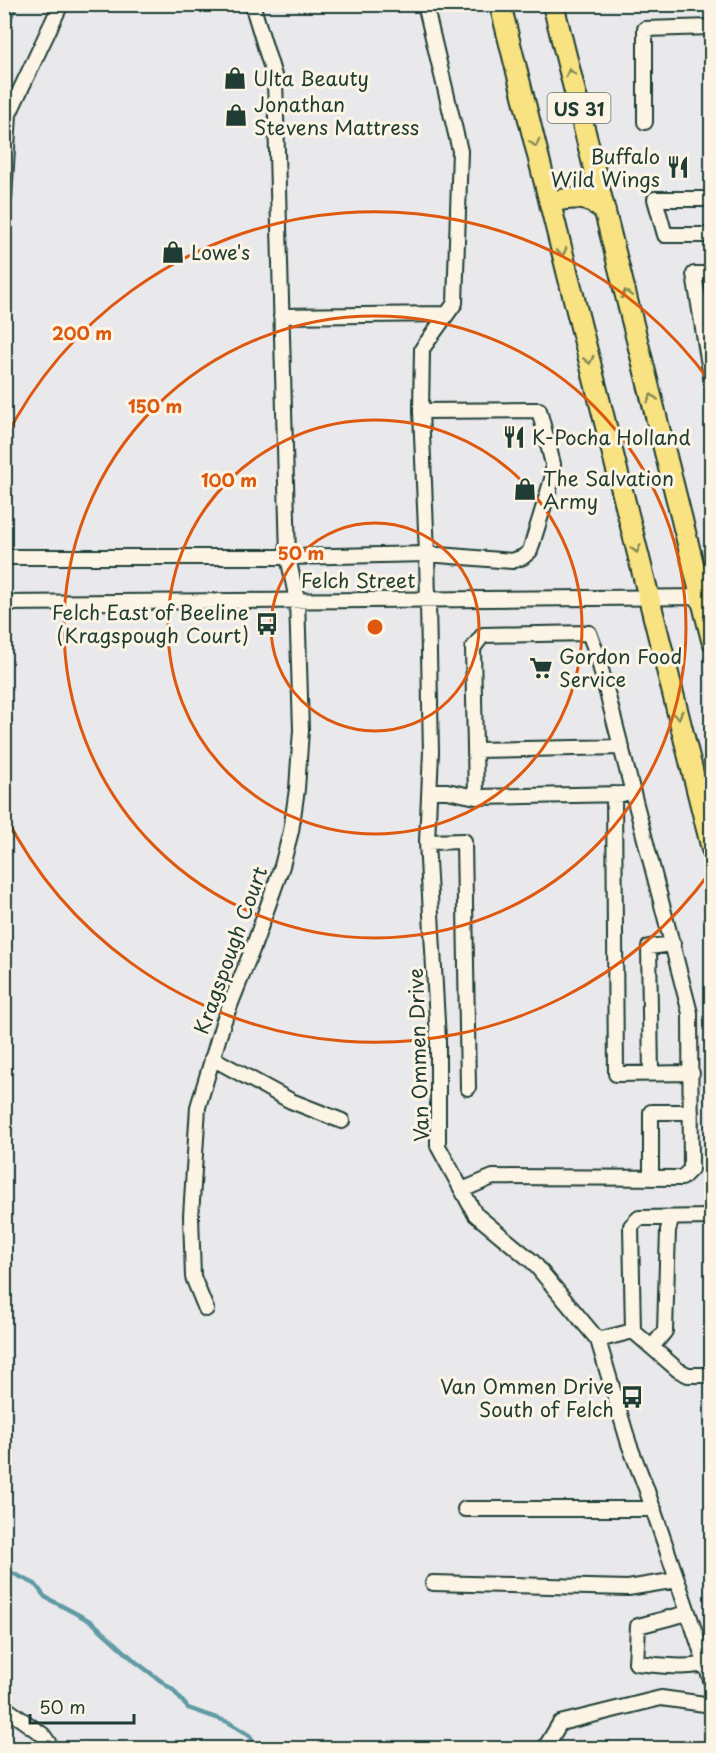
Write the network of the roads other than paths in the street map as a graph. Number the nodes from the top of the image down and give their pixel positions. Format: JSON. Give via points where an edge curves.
{"nodes":[{"id":1,"x":61,"y":4,"type":"edge"},
{"id":2,"x":252,"y":4,"type":"edge"},
{"id":3,"x":425,"y":4,"type":"edge"},
{"id":4,"x":500,"y":4,"type":"edge"},
{"id":5,"x":553,"y":4,"type":"edge"},
{"id":6,"x":711,"y":27,"type":"edge"},
{"id":7,"x":645,"y":122,"type":"dead end"},
{"id":8,"x":711,"y":199,"type":"edge"},
{"id":9,"x":4,"y":200,"type":"edge"},
{"id":10,"x":550,"y":202,"type":"junction"},
{"id":11,"x":605,"y":211,"type":"junction"},
{"id":12,"x":711,"y":235,"type":"edge"},
{"id":13,"x":711,"y":274,"type":"edge"},
{"id":14,"x":447,"y":314,"type":"junction"},
{"id":15,"x":281,"y":316,"type":"junction"},
{"id":16,"x":711,"y":383,"type":"edge"},
{"id":17,"x":421,"y":411,"type":"junction"},
{"id":18,"x":427,"y":554,"type":"junction"},
{"id":19,"x":4,"y":557,"type":"edge"},
{"id":20,"x":288,"y":557,"type":"junction"},
{"id":21,"x":706,"y":597,"type":"edge"},
{"id":22,"x":648,"y":598,"type":"junction"},
{"id":23,"x":429,"y":599,"type":"junction"},
{"id":24,"x":297,"y":600,"type":"junction"},
{"id":25,"x":4,"y":603,"type":"edge"},
{"id":26,"x":711,"y":640,"type":"edge"},
{"id":27,"x":622,"y":747,"type":"junction"},
{"id":28,"x":475,"y":750,"type":"junction"},
{"id":29,"x":430,"y":791,"type":"junction"},
{"id":30,"x":634,"y":794,"type":"junction"},
{"id":31,"x":614,"y":795,"type":"junction"},
{"id":32,"x":476,"y":796,"type":"junction"},
{"id":33,"x":427,"y":842,"type":"junction"},
{"id":34,"x":711,"y":849,"type":"edge"},
{"id":35,"x":673,"y":944,"type":"junction"},
{"id":36,"x":212,"y":1058,"type":"junction"},
{"id":37,"x":692,"y":1073,"type":"junction"},
{"id":38,"x":651,"y":1074,"type":"junction"},
{"id":39,"x":468,"y":1088,"type":"dead end"},
{"id":40,"x":692,"y":1112,"type":"junction"},
{"id":41,"x":342,"y":1121,"type":"dead end"},
{"id":42,"x":651,"y":1178,"type":"junction"},
{"id":43,"x":462,"y":1190,"type":"junction"},
{"id":44,"x":711,"y":1217,"type":"edge"},
{"id":45,"x":672,"y":1218,"type":"junction"},
{"id":46,"x":206,"y":1309,"type":"dead end"},
{"id":47,"x":633,"y":1331,"type":"junction"},
{"id":48,"x":598,"y":1340,"type":"junction"},
{"id":49,"x":652,"y":1347,"type":"junction"},
{"id":50,"x":711,"y":1375,"type":"edge"},
{"id":51,"x":465,"y":1509,"type":"dead end"},
{"id":52,"x":654,"y":1509,"type":"junction"},
{"id":53,"x":677,"y":1580,"type":"junction"},
{"id":54,"x":433,"y":1583,"type":"dead end"},
{"id":55,"x":688,"y":1613,"type":"junction"},
{"id":56,"x":708,"y":1663,"type":"edge"},
{"id":57,"x":711,"y":1683,"type":"edge"},
{"id":58,"x":711,"y":1705,"type":"edge"},
{"id":59,"x":4,"y":1707,"type":"edge"},
{"id":60,"x":52,"y":1749,"type":"edge"},
{"id":61,"x":545,"y":1749,"type":"edge"}],
"edges":[{"from":1,"to":9,"type":"street","via":[[9,114]]},
{"from":2,"to":15,"type":"street","name":"Kragspough Court","via":[[275,79]]},
{"from":3,"to":14,"type":"street","name":"Van Ommen Drive","via":[[460,150],[455,303]]},
{"from":4,"to":10,"type":"highway","number":"US 31","one_way":true},
{"from":11,"to":5,"type":"highway","number":"US 31","one_way":true},
{"from":6,"to":7,"type":"street","via":[[645,29]]},
{"from":8,"to":12,"type":"street","via":[[655,199],[665,235]]},
{"from":10,"to":11,"type":"highway","via":[[579,197]]},
{"from":10,"to":22,"type":"highway","number":"US 31","one_way":true},
{"from":21,"to":11,"type":"highway","number":"US 31","one_way":true},
{"from":13,"to":16,"type":"street","via":[[694,274]]},
{"from":14,"to":15,"type":"street"},
{"from":14,"to":17,"type":"street","name":"Van Ommen Drive","via":[[422,349]]},
{"from":15,"to":20,"type":"street","name":"Kragspough Court"},
{"from":17,"to":18,"type":"street","name":"Van Ommen Drive"},
{"from":17,"to":18,"type":"street","via":[[539,410],[553,464],[553,476],[530,551],[523,557],[512,561]]},
{"from":18,"to":20,"type":"street"},
{"from":18,"to":23,"type":"street","name":"Van Ommen Drive"},
{"from":19,"to":20,"type":"street"},
{"from":20,"to":24,"type":"street","name":"Kragspough Court"},
{"from":21,"to":22,"type":"street","name":"Felch Street"},
{"from":21,"to":26,"type":"highway","number":"US 31"},
{"from":22,"to":23,"type":"street","name":"Felch Street"},
{"from":22,"to":34,"type":"highway","number":"US 31","one_way":true},
{"from":23,"to":24,"type":"street","name":"Felch Street"},
{"from":23,"to":29,"type":"street","name":"Van Ommen Drive"},
{"from":24,"to":25,"type":"street","name":"Felch Street"},
{"from":24,"to":36,"type":"street","name":"Kragspough Court","via":[[302,730],[291,831]]},
{"from":27,"to":28,"type":"street"},
{"from":27,"to":28,"type":"street","via":[[589,633],[483,635],[473,648]]},
{"from":27,"to":30,"type":"street"},
{"from":28,"to":32,"type":"street"},
{"from":29,"to":32,"type":"street"},
{"from":29,"to":33,"type":"street","name":"Van Ommen Drive"},
{"from":30,"to":31,"type":"street"},
{"from":30,"to":35,"type":"street"},
{"from":31,"to":32,"type":"street"},
{"from":31,"to":38,"type":"street","via":[[616,1074]]},
{"from":33,"to":39,"type":"street","via":[[465,842]]},
{"from":33,"to":43,"type":"street","name":"Van Ommen Drive","via":[[438,1040],[438,1146]]},
{"from":35,"to":37,"type":"street","via":[[690,1013]]},
{"from":35,"to":38,"type":"street","via":[[649,947]]},
{"from":36,"to":41,"type":"street","via":[[291,1101]]},
{"from":36,"to":46,"type":"street","name":"Kragspough Court","via":[[198,1107],[190,1216],[193,1277]]},
{"from":37,"to":38,"type":"street"},
{"from":37,"to":40,"type":"street"},
{"from":40,"to":42,"type":"street","via":[[691,1169],[682,1178]]},
{"from":40,"to":42,"type":"street","via":[[651,1112]]},
{"from":42,"to":43,"type":"street","via":[[493,1178]]},
{"from":43,"to":48,"type":"street","name":"Van Ommen Drive","via":[[475,1214],[533,1262]]},
{"from":44,"to":45,"type":"street"},
{"from":45,"to":47,"type":"street","via":[[639,1218],[631,1226]]},
{"from":45,"to":49,"type":"street","via":[[668,1230],[665,1331]]},
{"from":47,"to":48,"type":"street"},
{"from":47,"to":49,"type":"street"},
{"from":48,"to":52,"type":"street","name":"Van Ommen Drive","via":[[629,1444]]},
{"from":49,"to":50,"type":"street","via":[[688,1375]]},
{"from":51,"to":52,"type":"street"},
{"from":52,"to":53,"type":"street","name":"Van Ommen Drive"},
{"from":53,"to":54,"type":"street","via":[[628,1588]]},
{"from":53,"to":55,"type":"street","name":"Van Ommen Drive"},
{"from":55,"to":56,"type":"street","name":"Van Ommen Drive"},
{"from":55,"to":56,"type":"street","via":[[638,1626],[636,1663]]},
{"from":56,"to":57,"type":"street","name":"Van Ommen Drive"},
{"from":58,"to":61,"type":"street","via":[[661,1698],[560,1723]]},
{"from":59,"to":60,"type":"street","via":[[43,1736]]}]}
